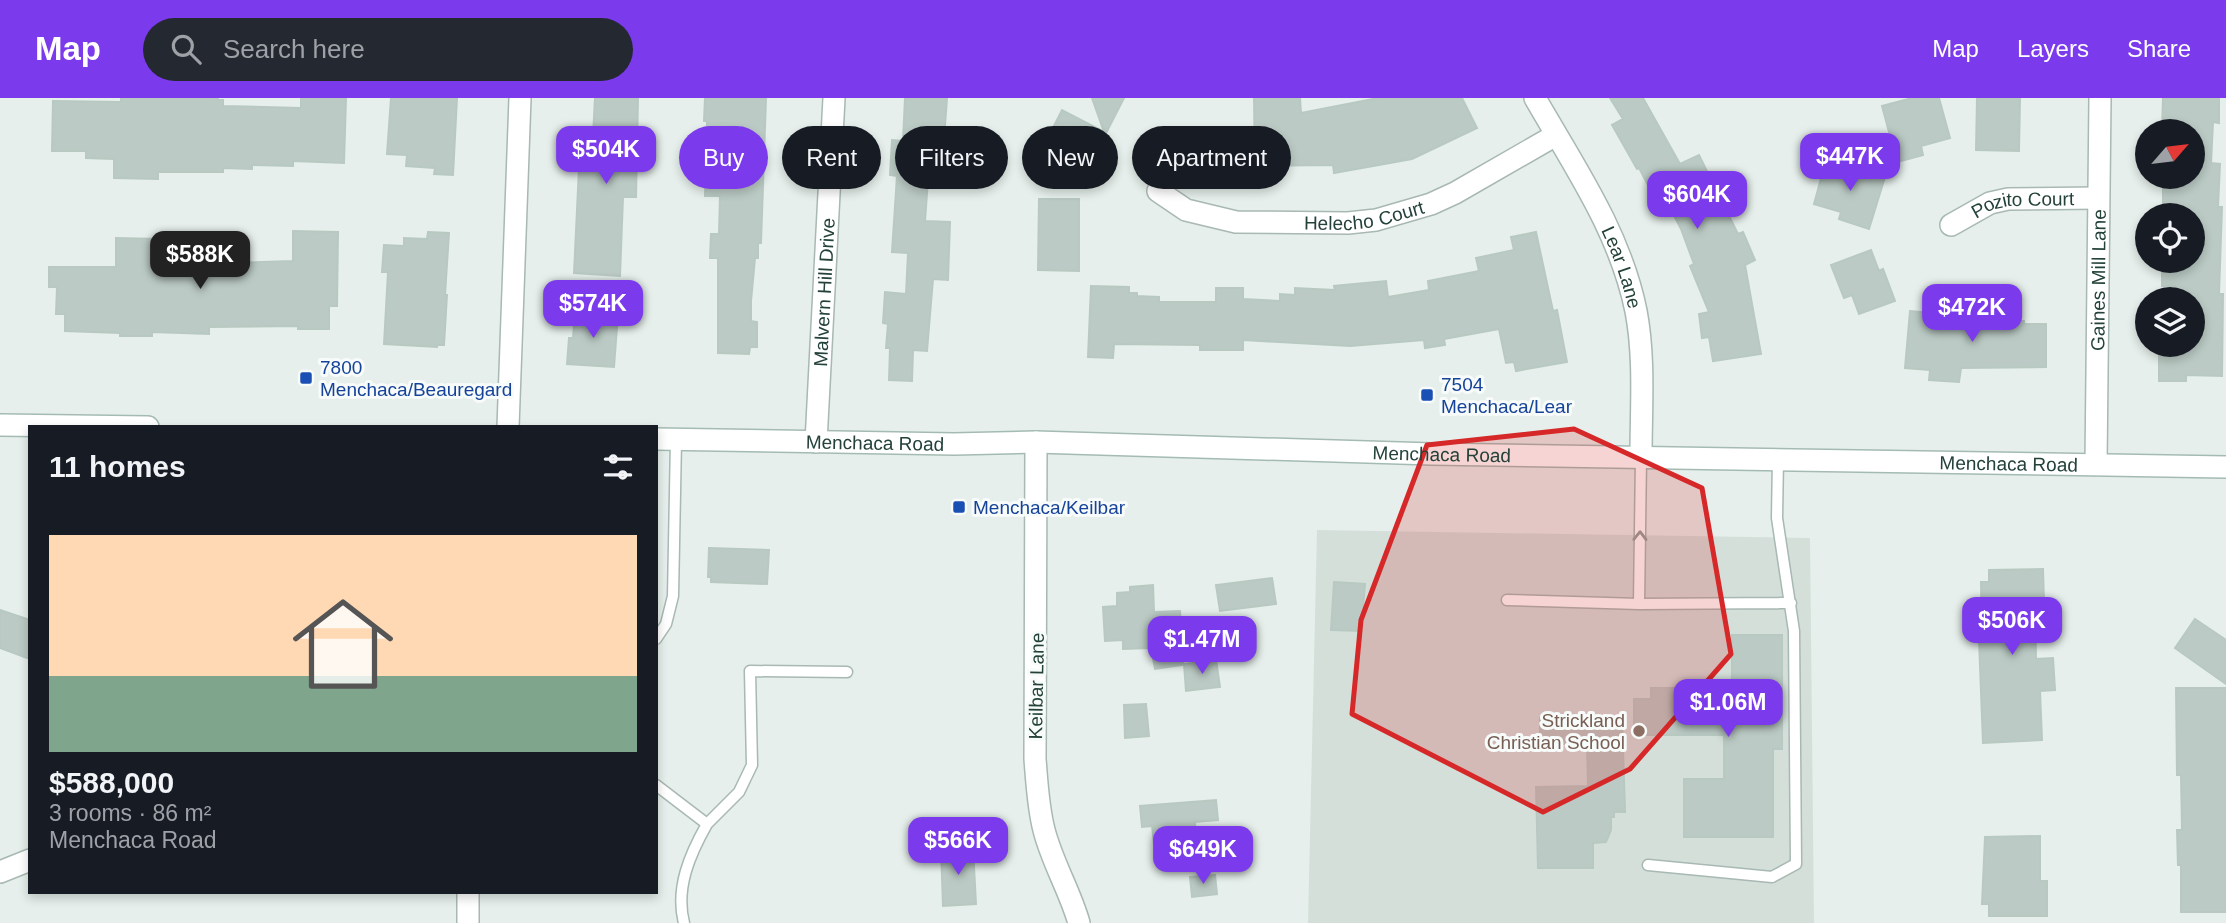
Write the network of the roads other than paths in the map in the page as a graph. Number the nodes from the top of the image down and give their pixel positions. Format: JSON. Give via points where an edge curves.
{"nodes":[{"id":1,"x":520,"y":98,"type":"edge"},
{"id":2,"x":834,"y":98,"type":"edge"},
{"id":3,"x":1535,"y":98,"type":"edge"},
{"id":4,"x":2100,"y":98,"type":"edge"},
{"id":5,"x":1556,"y":135,"type":"junction"},
{"id":6,"x":1158,"y":191,"type":"dead end"},
{"id":7,"x":2098,"y":198,"type":"junction"},
{"id":8,"x":1951,"y":225,"type":"dead end"},
{"id":9,"x":0,"y":425,"type":"edge"},
{"id":10,"x":28,"y":425,"type":"edge"},
{"id":11,"x":508,"y":425,"type":"edge"},
{"id":12,"x":666,"y":439,"type":"edge"},
{"id":13,"x":816,"y":442,"type":"junction"},
{"id":14,"x":1037,"y":442,"type":"junction"},
{"id":15,"x":1641,"y":456,"type":"junction"},
{"id":16,"x":1778,"y":458,"type":"junction"},
{"id":17,"x":2096,"y":464,"type":"junction"},
{"id":18,"x":2226,"y":467,"type":"edge"},
{"id":19,"x":1507,"y":600,"type":"dead end"},
{"id":20,"x":1791,"y":603,"type":"junction"},
{"id":21,"x":1639,"y":604,"type":"junction"},
{"id":22,"x":658,"y":636,"type":"edge"},
{"id":23,"x":847,"y":672,"type":"dead end"},
{"id":24,"x":658,"y":787,"type":"edge"},
{"id":25,"x":707,"y":824,"type":"junction"},
{"id":26,"x":28,"y":861,"type":"edge"},
{"id":27,"x":1648,"y":865,"type":"dead end"},
{"id":28,"x":0,"y":872,"type":"edge"},
{"id":29,"x":468,"y":894,"type":"edge"},
{"id":30,"x":468,"y":923,"type":"edge"},
{"id":31,"x":684,"y":923,"type":"edge"},
{"id":32,"x":1079,"y":923,"type":"edge"}],
"edges":[{"from":1,"to":11,"type":"street"},
{"from":2,"to":13,"type":"street","name":"Malvern Hill Drive"},
{"from":3,"to":5,"type":"street","name":"Lear Lane"},
{"from":4,"to":7,"type":"street","name":"Gaines Mill Lane"},
{"from":5,"to":6,"type":"street","name":"Helecho Court","via":[[1455,193],[1376,220],[1236,222],[1186,210]]},
{"from":5,"to":15,"type":"street","name":"Lear Lane","via":[[1608,228],[1628,281],[1641,349]]},
{"from":7,"to":8,"type":"street","name":"Pozito Court","via":[[2008,199],[1990,203]]},
{"from":7,"to":17,"type":"street","name":"Gaines Mill Lane"},
{"from":9,"to":10,"type":"street"},
{"from":12,"to":13,"type":"street","name":"Menchaca Road"},
{"from":12,"to":22,"type":"lane","via":[[673,596]]},
{"from":13,"to":14,"type":"street","name":"Menchaca Road"},
{"from":14,"to":15,"type":"street","name":"Menchaca Road"},
{"from":14,"to":32,"type":"street","name":"Keilbar Lane","via":[[1037,792],[1044,832]]},
{"from":15,"to":16,"type":"street","name":"Menchaca Road"},
{"from":21,"to":15,"type":"lane","one_way":true},
{"from":16,"to":17,"type":"street","name":"Menchaca Road"},
{"from":16,"to":20,"type":"lane","via":[[1777,518]]},
{"from":17,"to":18,"type":"street","name":"Menchaca Road"},
{"from":19,"to":21,"type":"lane"},
{"from":20,"to":21,"type":"lane"},
{"from":20,"to":27,"type":"lane","via":[[1796,864],[1772,877]]},
{"from":23,"to":25,"type":"lane","via":[[750,671],[752,765],[739,792]]},
{"from":24,"to":25,"type":"lane"},
{"from":25,"to":31,"type":"lane","via":[[694,846],[680,895]]},
{"from":26,"to":28,"type":"street"},
{"from":29,"to":30,"type":"street"}]}
